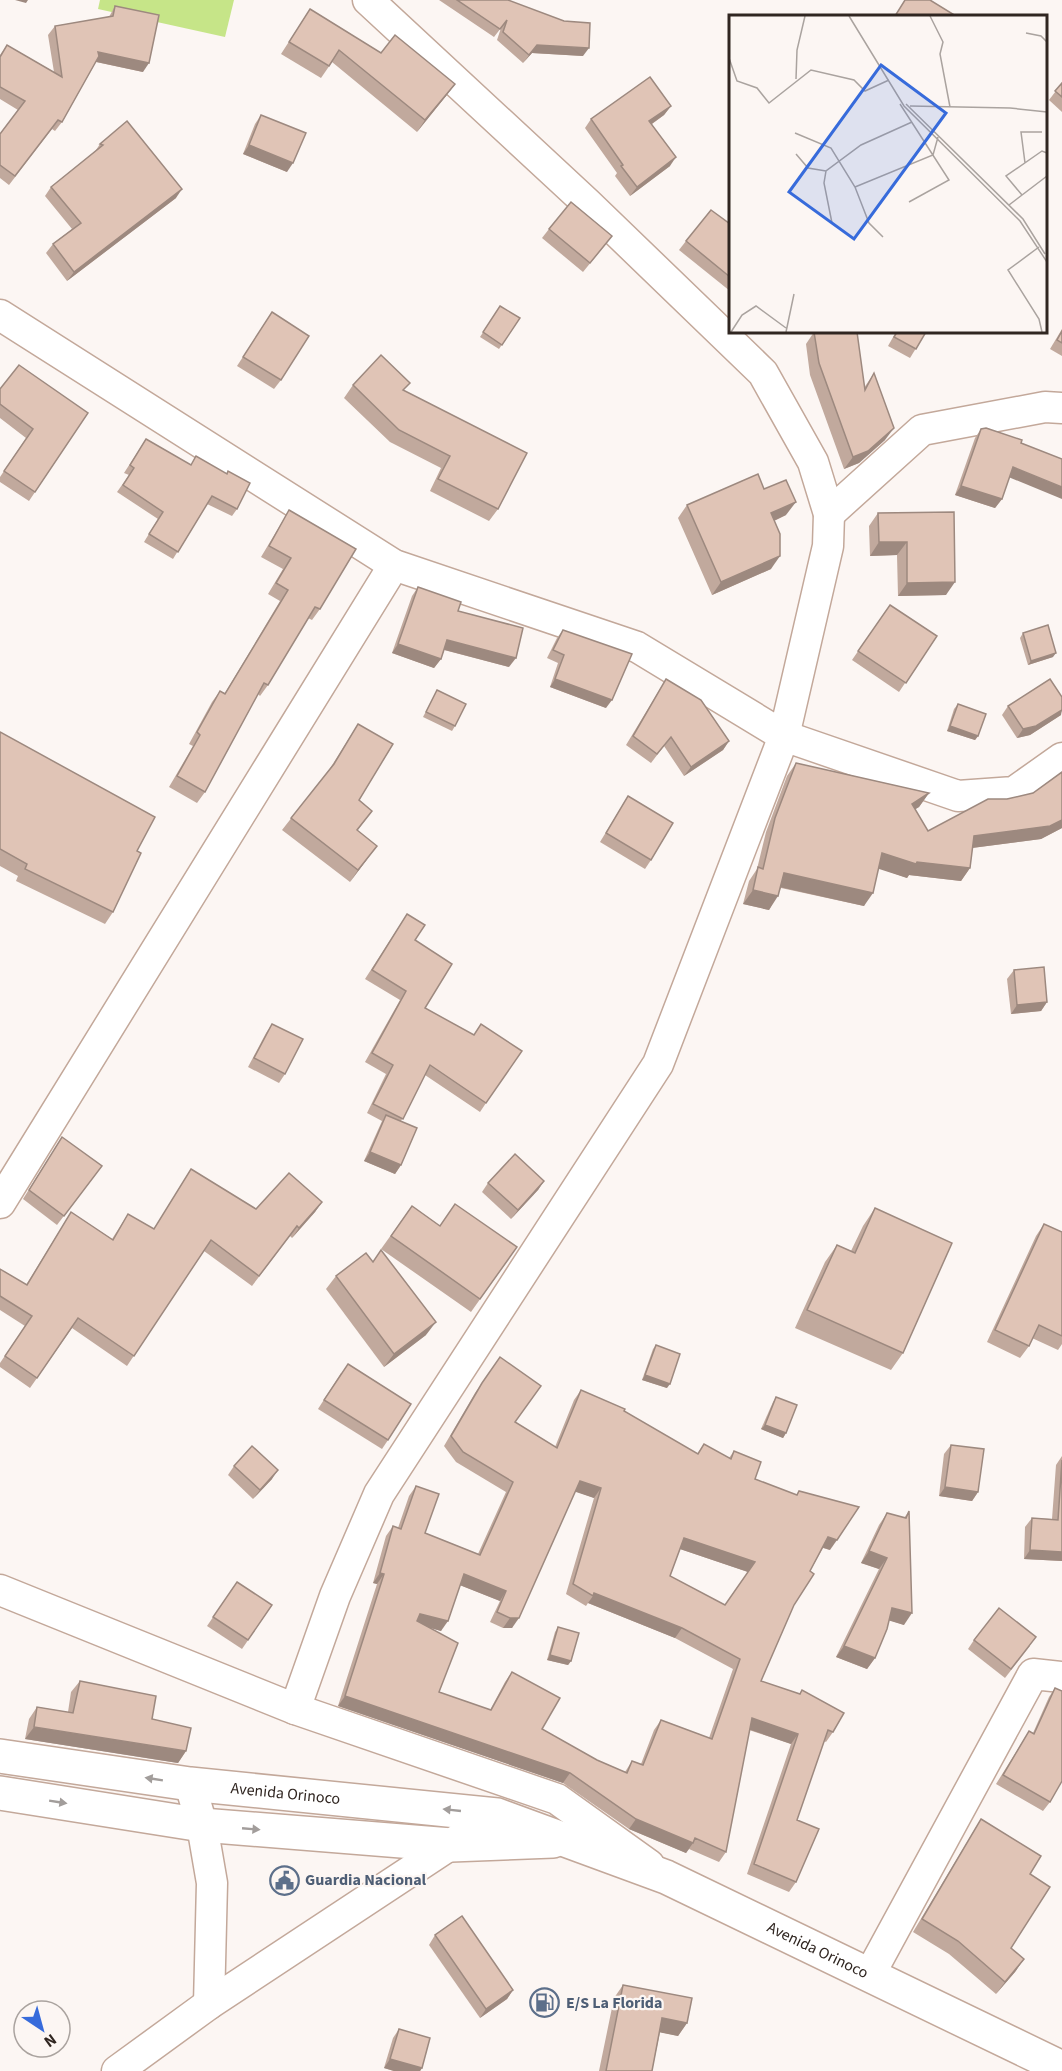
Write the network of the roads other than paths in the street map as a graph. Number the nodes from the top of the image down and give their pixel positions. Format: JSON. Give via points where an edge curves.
{"nodes":[{"id":1,"x":368,"y":0,"type":"edge"},
{"id":2,"x":0,"y":315,"type":"edge"},
{"id":3,"x":1062,"y":408,"type":"edge"},
{"id":4,"x":829,"y":514,"type":"junction"},
{"id":5,"x":394,"y":565,"type":"junction"},
{"id":6,"x":784,"y":736,"type":"junction"},
{"id":7,"x":1062,"y":758,"type":"edge"},
{"id":8,"x":0,"y":1203,"type":"edge"},
{"id":9,"x":0,"y":1590,"type":"edge"},
{"id":10,"x":1062,"y":1677,"type":"edge"},
{"id":11,"x":295,"y":1709,"type":"junction"},
{"id":12,"x":0,"y":1756,"type":"edge"},
{"id":13,"x":190,"y":1784,"type":"junction"},
{"id":14,"x":0,"y":1793,"type":"edge"},
{"id":15,"x":497,"y":1815,"type":"junction"},
{"id":16,"x":202,"y":1826,"type":"junction"},
{"id":17,"x":569,"y":1841,"type":"junction"},
{"id":18,"x":451,"y":1845,"type":"junction"},
{"id":19,"x":666,"y":1877,"type":"junction"},
{"id":20,"x":870,"y":1974,"type":"junction"},
{"id":21,"x":209,"y":2004,"type":"junction"},
{"id":22,"x":1062,"y":2068,"type":"edge"},
{"id":23,"x":117,"y":2071,"type":"edge"}],
"edges":[{"from":1,"to":4,"type":"street","via":[[763,373],[813,462]]},
{"from":2,"to":5,"type":"street"},
{"from":3,"to":4,"type":"street","via":[[1045,407],[922,430]]},
{"from":4,"to":6,"type":"street","via":[[828,546]]},
{"from":5,"to":6,"type":"street","via":[[637,647]]},
{"from":5,"to":8,"type":"street"},
{"from":6,"to":7,"type":"street","via":[[958,796],[1014,792]]},
{"from":6,"to":11,"type":"street","via":[[658,1064],[379,1494],[335,1596]]},
{"from":9,"to":11,"type":"street"},
{"from":10,"to":20,"type":"street","via":[[1033,1674]]},
{"from":11,"to":19,"type":"street","via":[[557,1799]]},
{"from":13,"to":12,"type":"street","name":"Avenida Orinoco","one_way":true},
{"from":15,"to":13,"type":"street","name":"Avenida Orinoco","one_way":true},
{"from":13,"to":16,"type":"street"},
{"from":14,"to":16,"type":"street","name":"Avenida Orinoco","one_way":true},
{"from":15,"to":17,"type":"street","name":"Avenida Orinoco"},
{"from":15,"to":18,"type":"street"},
{"from":16,"to":18,"type":"street","name":"Avenida Orinoco","one_way":true},
{"from":16,"to":21,"type":"street","via":[[212,1883]]},
{"from":17,"to":18,"type":"street","name":"Avenida Orinoco"},
{"from":17,"to":19,"type":"street","name":"Avenida Orinoco"},
{"from":18,"to":21,"type":"street"},
{"from":19,"to":20,"type":"street","name":"Avenida Orinoco"},
{"from":20,"to":22,"type":"street","name":"Avenida Orinoco"},
{"from":21,"to":23,"type":"street"}]}
